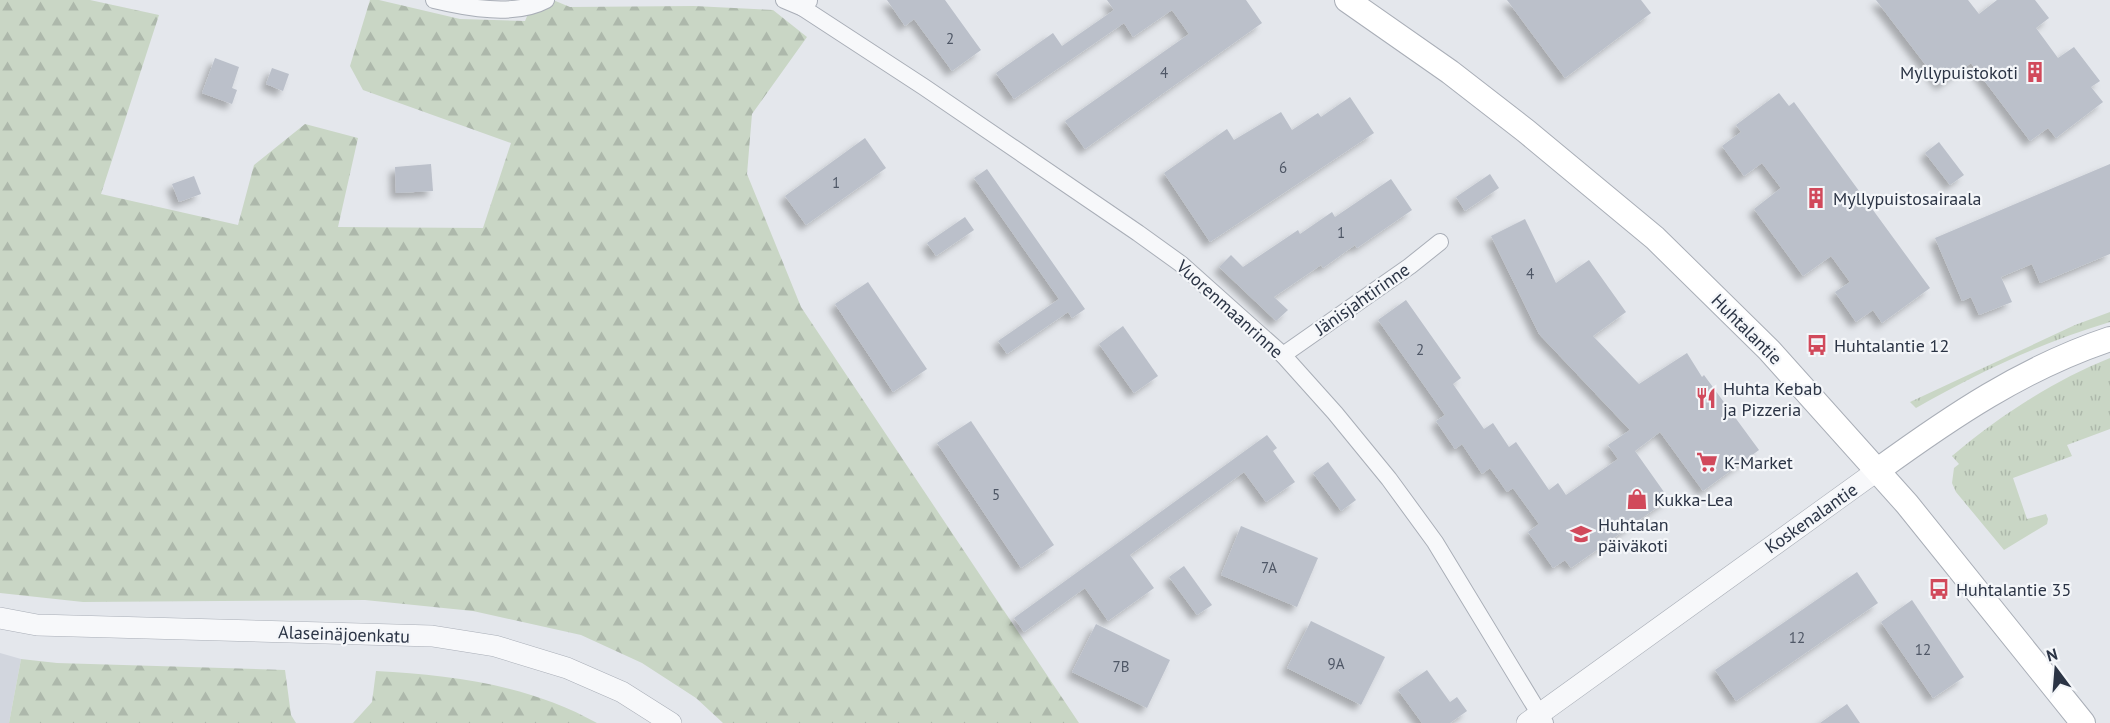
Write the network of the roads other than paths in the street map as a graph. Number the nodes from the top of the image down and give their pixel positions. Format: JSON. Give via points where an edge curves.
{"nodes":[{"id":1,"x":434,"y":0,"type":"edge"},
{"id":2,"x":546,"y":0,"type":"edge"},
{"id":3,"x":784,"y":0,"type":"edge"},
{"id":4,"x":1347,"y":0,"type":"edge"},
{"id":5,"x":806,"y":4,"type":"edge"},
{"id":6,"x":1440,"y":242,"type":"dead end"},
{"id":7,"x":2110,"y":339,"type":"edge"},
{"id":8,"x":1283,"y":355,"type":"junction"},
{"id":9,"x":1878,"y":470,"type":"junction"},
{"id":10,"x":0,"y":618,"type":"edge"},
{"id":11,"x":1537,"y":720,"type":"edge"},
{"id":12,"x":670,"y":723,"type":"edge"},
{"id":13,"x":2083,"y":723,"type":"edge"}],
"edges":[{"from":1,"to":2,"type":"street","via":[[505,10]]},
{"from":3,"to":5,"type":"street","name":"Vuorenmaanrinne"},
{"from":4,"to":9,"type":"main road","name":"Huhtalantie","via":[[1509,117],[1655,238],[1769,350]]},
{"from":5,"to":8,"type":"street","name":"Vuorenmaanrinne","via":[[1181,264]]},
{"from":6,"to":8,"type":"street","name":"Jänisjahtirinne"},
{"from":7,"to":9,"type":"main road","name":"Koskenalantie","via":[[2032,370],[1996,390]]},
{"from":8,"to":11,"type":"street","name":"Vuorenmaanrinne","via":[[1389,479],[1435,542]]},
{"from":9,"to":11,"type":"street","name":"Koskenalantie"},
{"from":9,"to":13,"type":"main road","name":"Huhtalantie"},
{"from":10,"to":12,"type":"street","name":"Alaseinäjoenkatu","via":[[37,625],[432,636],[484,644],[567,668],[622,692]]}]}
